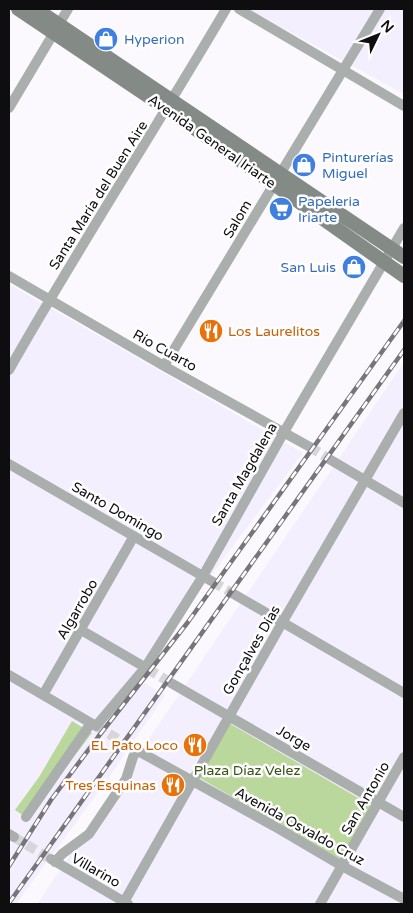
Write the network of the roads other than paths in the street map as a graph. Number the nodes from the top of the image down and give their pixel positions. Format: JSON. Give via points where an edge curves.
{"nodes":[{"id":1,"x":18,"y":9,"type":"edge"},
{"id":2,"x":36,"y":9,"type":"edge"},
{"id":3,"x":68,"y":9,"type":"edge"},
{"id":4,"x":226,"y":9,"type":"edge"},
{"id":5,"x":239,"y":9,"type":"edge"},
{"id":6,"x":380,"y":9,"type":"edge"},
{"id":7,"x":56,"y":28,"type":"junction"},
{"id":8,"x":344,"y":70,"type":"junction"},
{"id":9,"x":170,"y":105,"type":"junction"},
{"id":10,"x":404,"y":106,"type":"edge"},
{"id":11,"x":9,"y":108,"type":"edge"},
{"id":12,"x":277,"y":179,"type":"junction"},
{"id":13,"x":404,"y":228,"type":"edge"},
{"id":14,"x":398,"y":253,"type":"edge"},
{"id":15,"x":384,"y":262,"type":"junction"},
{"id":16,"x":9,"y":276,"type":"edge"},
{"id":17,"x":404,"y":276,"type":"edge"},
{"id":18,"x":49,"y":300,"type":"junction"},
{"id":19,"x":164,"y":366,"type":"junction"},
{"id":20,"x":9,"y":370,"type":"edge"},
{"id":21,"x":404,"y":412,"type":"edge"},
{"id":22,"x":284,"y":432,"type":"junction"},
{"id":23,"x":310,"y":447,"type":"tunnel mouth"},
{"id":24,"x":329,"y":459,"type":"tunnel mouth"},
{"id":25,"x":9,"y":464,"type":"edge"},
{"id":26,"x":365,"y":480,"type":"junction"},
{"id":27,"x":404,"y":503,"type":"edge"},
{"id":28,"x":134,"y":536,"type":"junction"},
{"id":29,"x":202,"y":576,"type":"junction"},
{"id":30,"x":213,"y":582,"type":"tunnel mouth"},
{"id":31,"x":232,"y":593,"type":"tunnel mouth"},
{"id":32,"x":282,"y":623,"type":"junction"},
{"id":33,"x":81,"y":630,"type":"junction"},
{"id":34,"x":146,"y":668,"type":"junction"},
{"id":35,"x":9,"y":675,"type":"edge"},
{"id":36,"x":171,"y":683,"type":"tunnel mouth"},
{"id":37,"x":404,"y":693,"type":"edge"},
{"id":38,"x":44,"y":695,"type":"junction"},
{"id":39,"x":229,"y":716,"type":"junction"},
{"id":40,"x":94,"y":724,"type":"junction"},
{"id":41,"x":404,"y":756,"type":"edge"},
{"id":42,"x":192,"y":782,"type":"junction"},
{"id":43,"x":378,"y":802,"type":"junction"},
{"id":44,"x":26,"y":817,"type":"dead end"},
{"id":45,"x":404,"y":817,"type":"edge"},
{"id":46,"x":53,"y":861,"type":"joint"},
{"id":47,"x":342,"y":866,"type":"junction"},
{"id":48,"x":404,"y":899,"type":"edge"},
{"id":49,"x":126,"y":903,"type":"edge"},
{"id":50,"x":320,"y":904,"type":"edge"}],
"edges":[{"from":1,"to":7,"type":"main road","name":"Avenida General Iriarte"},
{"from":2,"to":7,"type":"main road","name":"Avenida General Iriarte"},
{"from":3,"to":7,"type":"street"},
{"from":4,"to":9,"type":"street","name":"Santa María del Buen Aire"},
{"from":5,"to":8,"type":"street"},
{"from":6,"to":8,"type":"street","name":"Salom"},
{"from":7,"to":9,"type":"main road","name":"Avenida General Iriarte"},
{"from":7,"to":11,"type":"street"},
{"from":8,"to":10,"type":"street"},
{"from":8,"to":12,"type":"street","name":"Salom"},
{"from":9,"to":12,"type":"main road","name":"Avenida General Iriarte"},
{"from":9,"to":18,"type":"street","name":"Santa María del Buen Aire"},
{"from":12,"to":14,"type":"main road","name":"Avenida General Iriarte"},
{"from":12,"to":15,"type":"main road","name":"Avenida General Iriarte"},
{"from":12,"to":19,"type":"street","name":"Salom"},
{"from":13,"to":14,"type":"street","name":"Santa Magdalena"},
{"from":14,"to":15,"type":"street","name":"Santa Magdalena"},
{"from":15,"to":17,"type":"main road","name":"Avenida General Iriarte"},
{"from":15,"to":22,"type":"street","name":"Santa Magdalena"},
{"from":16,"to":18,"type":"street","name":"Río Cuarto"},
{"from":18,"to":19,"type":"street","name":"Río Cuarto"},
{"from":18,"to":20,"type":"street","name":"Santa María del Buen Aire"},
{"from":19,"to":22,"type":"street","name":"Río Cuarto"},
{"from":21,"to":26,"type":"street","name":"Gonçalves Días"},
{"from":22,"to":23,"type":"street","name":"Río Cuarto"},
{"from":22,"to":29,"type":"street","name":"Santa Magdalena"},
{"from":24,"to":26,"type":"street"},
{"from":25,"to":28,"type":"street","name":"Santo Domingo"},
{"from":26,"to":27,"type":"street"},
{"from":26,"to":32,"type":"street","name":"Gonçalves Días"},
{"from":28,"to":29,"type":"street","name":"Santo Domingo"},
{"from":28,"to":33,"type":"street","name":"Algarrobo"},
{"from":29,"to":30,"type":"street","name":"Santo Domingo"},
{"from":29,"to":34,"type":"street","name":"Santa Magdalena"},
{"from":31,"to":32,"type":"street"},
{"from":32,"to":37,"type":"street"},
{"from":32,"to":39,"type":"street","name":"Gonçalves Días"},
{"from":33,"to":34,"type":"street"},
{"from":33,"to":38,"type":"street","name":"Algarrobo"},
{"from":34,"to":40,"type":"street","name":"Santa Magdalena"},
{"from":35,"to":38,"type":"street"},
{"from":36,"to":39,"type":"street","name":"Jorge"},
{"from":38,"to":40,"type":"street"},
{"from":39,"to":42,"type":"street","name":"Gonçalves Días"},
{"from":39,"to":43,"type":"street","name":"Jorge"},
{"from":40,"to":44,"type":"street","name":"Santa Magdalena"},
{"from":41,"to":43,"type":"street","name":"San Antonio"},
{"from":42,"to":46,"type":"street","name":"Avenida Osvaldo Cruz","via":[[134,749],[126,779],[89,834]]},
{"from":42,"to":47,"type":"street","name":"Avenida Osvaldo Cruz"},
{"from":42,"to":49,"type":"street","name":"Gonçalves Días"},
{"from":43,"to":45,"type":"street","name":"Jorge"},
{"from":43,"to":47,"type":"street","name":"San Antonio"},
{"from":46,"to":49,"type":"street","name":"Villarino"},
{"from":47,"to":48,"type":"street","name":"Avenida Osvaldo Cruz"},
{"from":47,"to":50,"type":"street","name":"San Antonio"}]}
